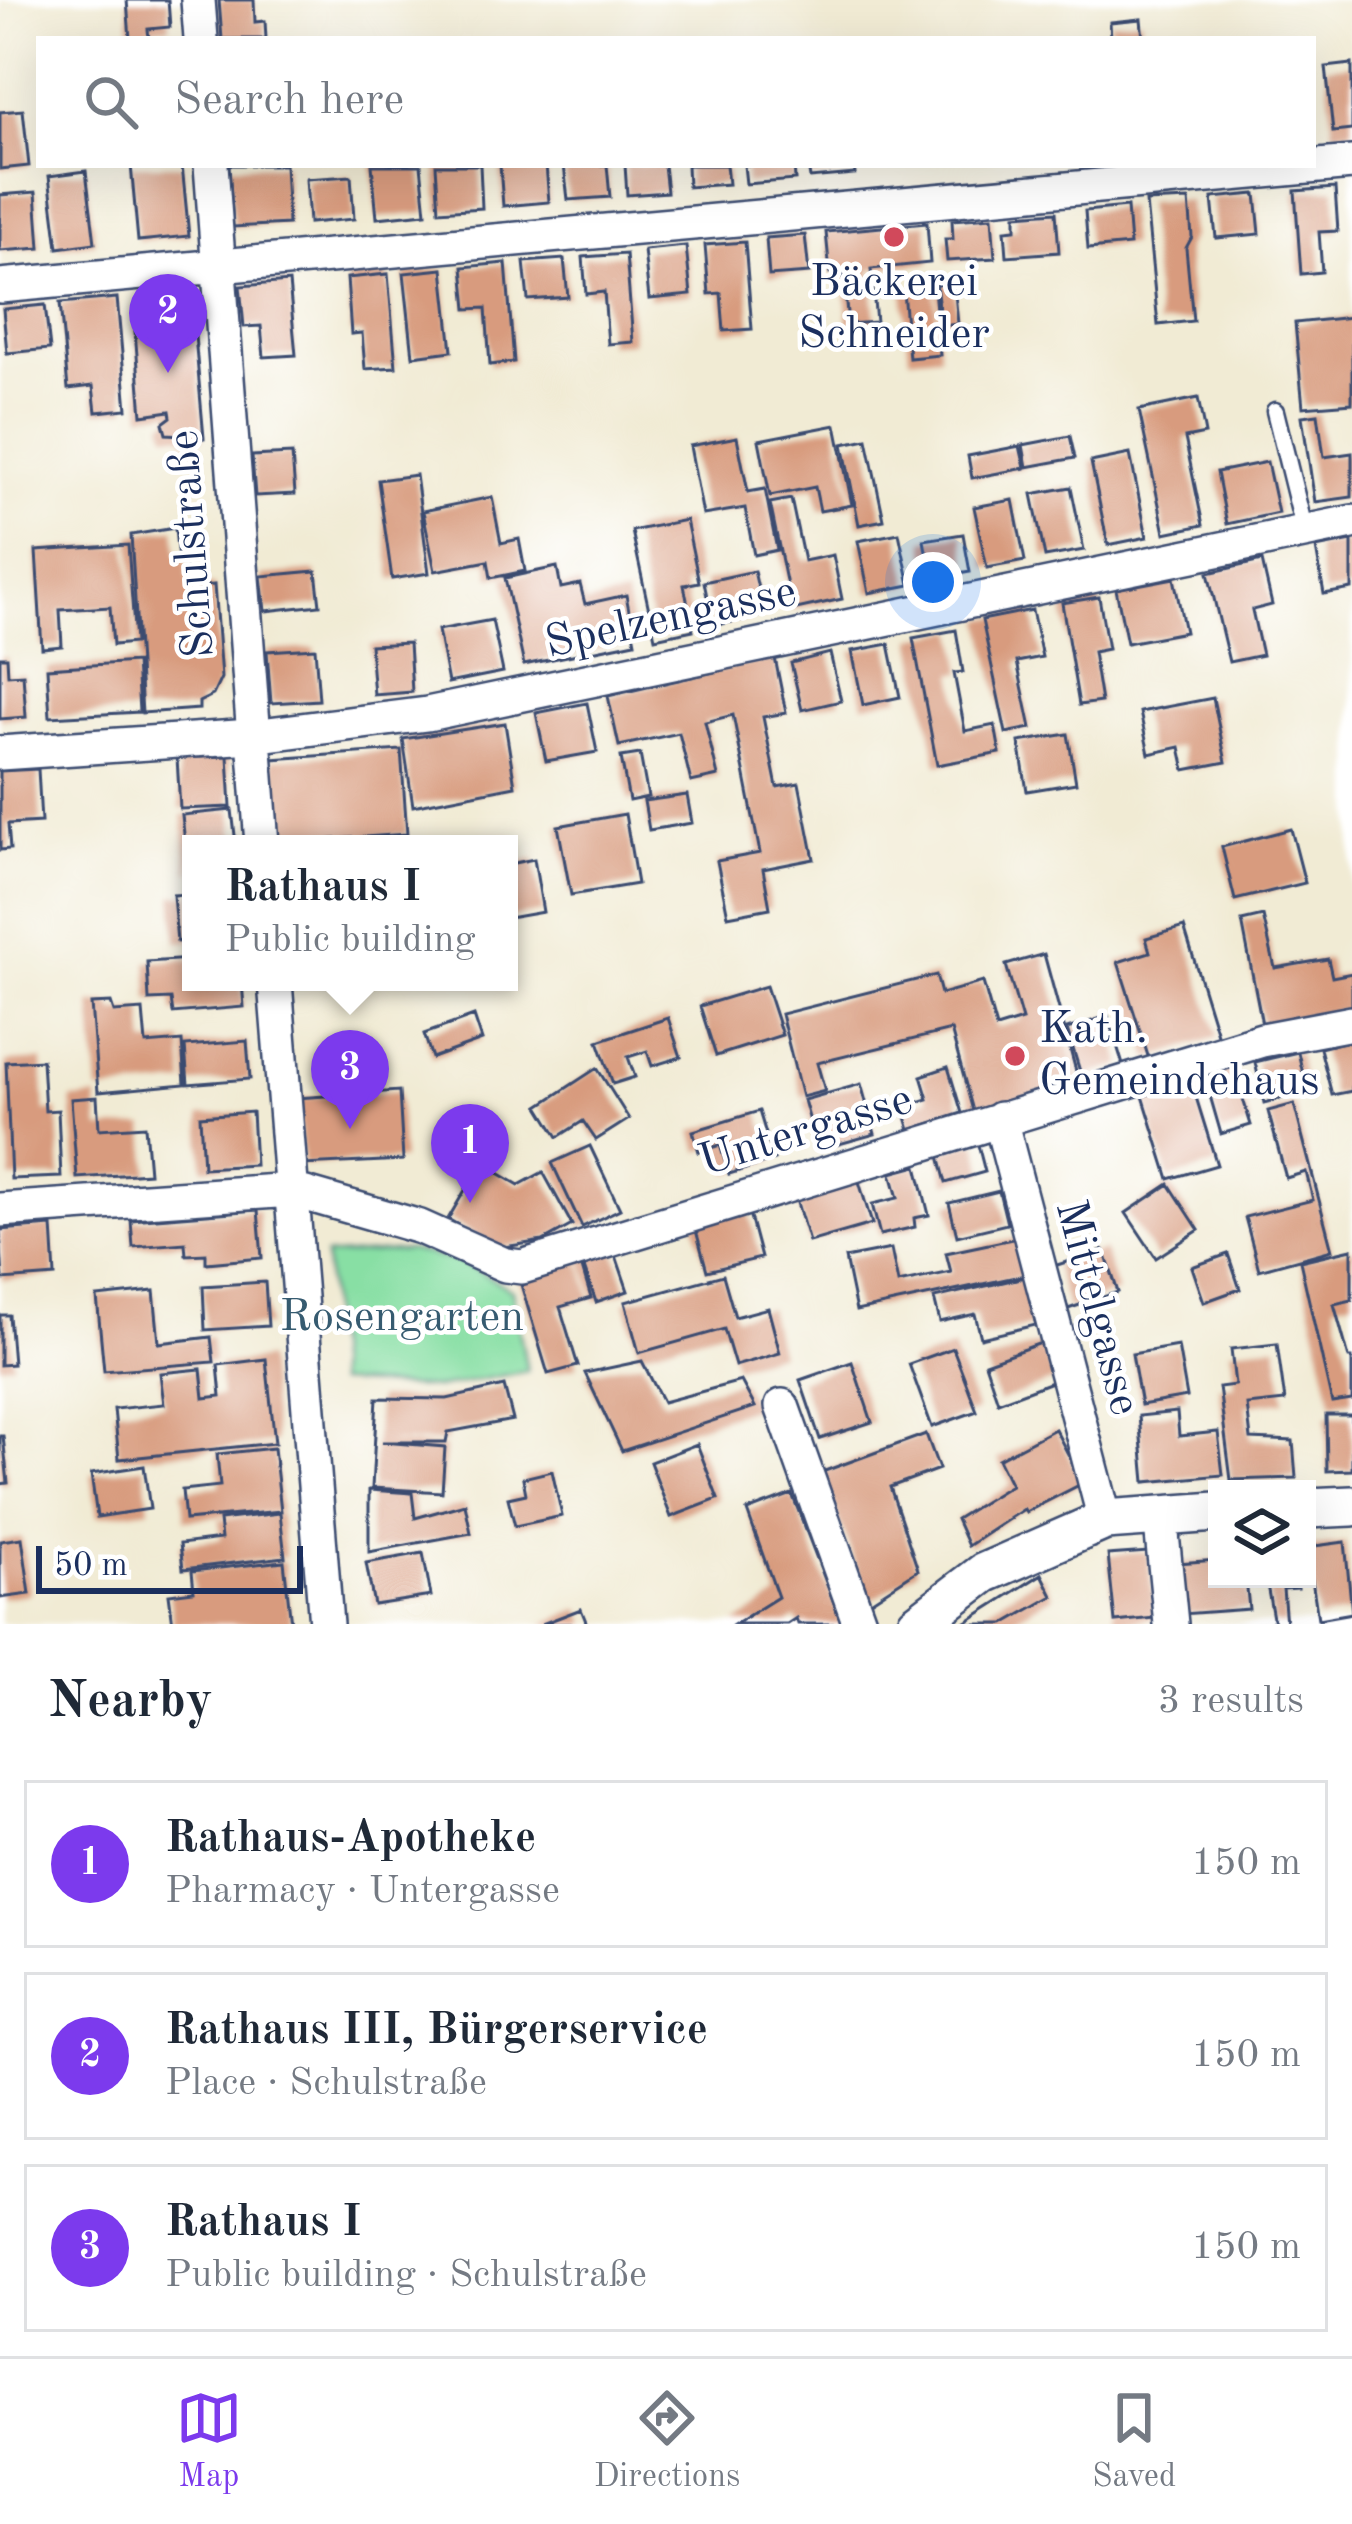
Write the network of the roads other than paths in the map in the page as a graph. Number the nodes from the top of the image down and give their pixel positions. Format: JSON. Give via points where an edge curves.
{"nodes":[{"id":1,"x":198,"y":0,"type":"edge"},
{"id":2,"x":201,"y":36,"type":"edge"},
{"id":3,"x":1352,"y":163,"type":"edge"},
{"id":4,"x":1316,"y":166,"type":"edge"},
{"id":5,"x":211,"y":168,"type":"edge"},
{"id":6,"x":1297,"y":168,"type":"edge"},
{"id":7,"x":218,"y":266,"type":"junction"},
{"id":8,"x":0,"y":286,"type":"edge"},
{"id":9,"x":1275,"y":412,"type":"dead end"},
{"id":10,"x":1352,"y":522,"type":"edge"},
{"id":11,"x":1305,"y":532,"type":"junction"},
{"id":12,"x":252,"y":736,"type":"junction"},
{"id":13,"x":0,"y":753,"type":"edge"},
{"id":14,"x":261,"y":835,"type":"edge"},
{"id":15,"x":276,"y":991,"type":"edge"},
{"id":16,"x":1352,"y":1023,"type":"edge"},
{"id":17,"x":1000,"y":1119,"type":"junction"},
{"id":18,"x":292,"y":1190,"type":"junction"},
{"id":19,"x":0,"y":1210,"type":"edge"},
{"id":20,"x":782,"y":1406,"type":"dead end"},
{"id":21,"x":1352,"y":1506,"type":"edge"},
{"id":22,"x":1316,"y":1508,"type":"edge"},
{"id":23,"x":1208,"y":1512,"type":"edge"},
{"id":24,"x":1160,"y":1514,"type":"junction"},
{"id":25,"x":1106,"y":1520,"type":"junction"},
{"id":26,"x":326,"y":1624,"type":"edge"},
{"id":27,"x":860,"y":1624,"type":"edge"},
{"id":28,"x":917,"y":1624,"type":"edge"},
{"id":29,"x":1172,"y":1624,"type":"edge"}],
"edges":[{"from":1,"to":2,"type":"street"},
{"from":3,"to":4,"type":"street"},
{"from":5,"to":7,"type":"street","name":"Schulstraße"},
{"from":6,"to":7,"type":"street"},
{"from":7,"to":8,"type":"street"},
{"from":7,"to":12,"type":"street","name":"Schulstraße"},
{"from":9,"to":11,"type":"lane"},
{"from":10,"to":11,"type":"street","name":"Spelzengasse"},
{"from":11,"to":12,"type":"street","name":"Spelzengasse","via":[[427,714]]},
{"from":12,"to":13,"type":"street","name":"Spelzengasse"},
{"from":12,"to":14,"type":"street","name":"Schulstraße"},
{"from":15,"to":18,"type":"street"},
{"from":16,"to":17,"type":"street","name":"Untergasse","via":[[1262,1040]]},
{"from":17,"to":18,"type":"street","name":"Untergasse","via":[[522,1267]]},
{"from":17,"to":25,"type":"street","name":"Mittelgasse"},
{"from":18,"to":19,"type":"street"},
{"from":18,"to":26,"type":"street"},
{"from":20,"to":27,"type":"street"},
{"from":21,"to":22,"type":"street"},
{"from":23,"to":24,"type":"street"},
{"from":24,"to":25,"type":"street"},
{"from":24,"to":29,"type":"street"},
{"from":25,"to":28,"type":"street","via":[[984,1573]]}]}
